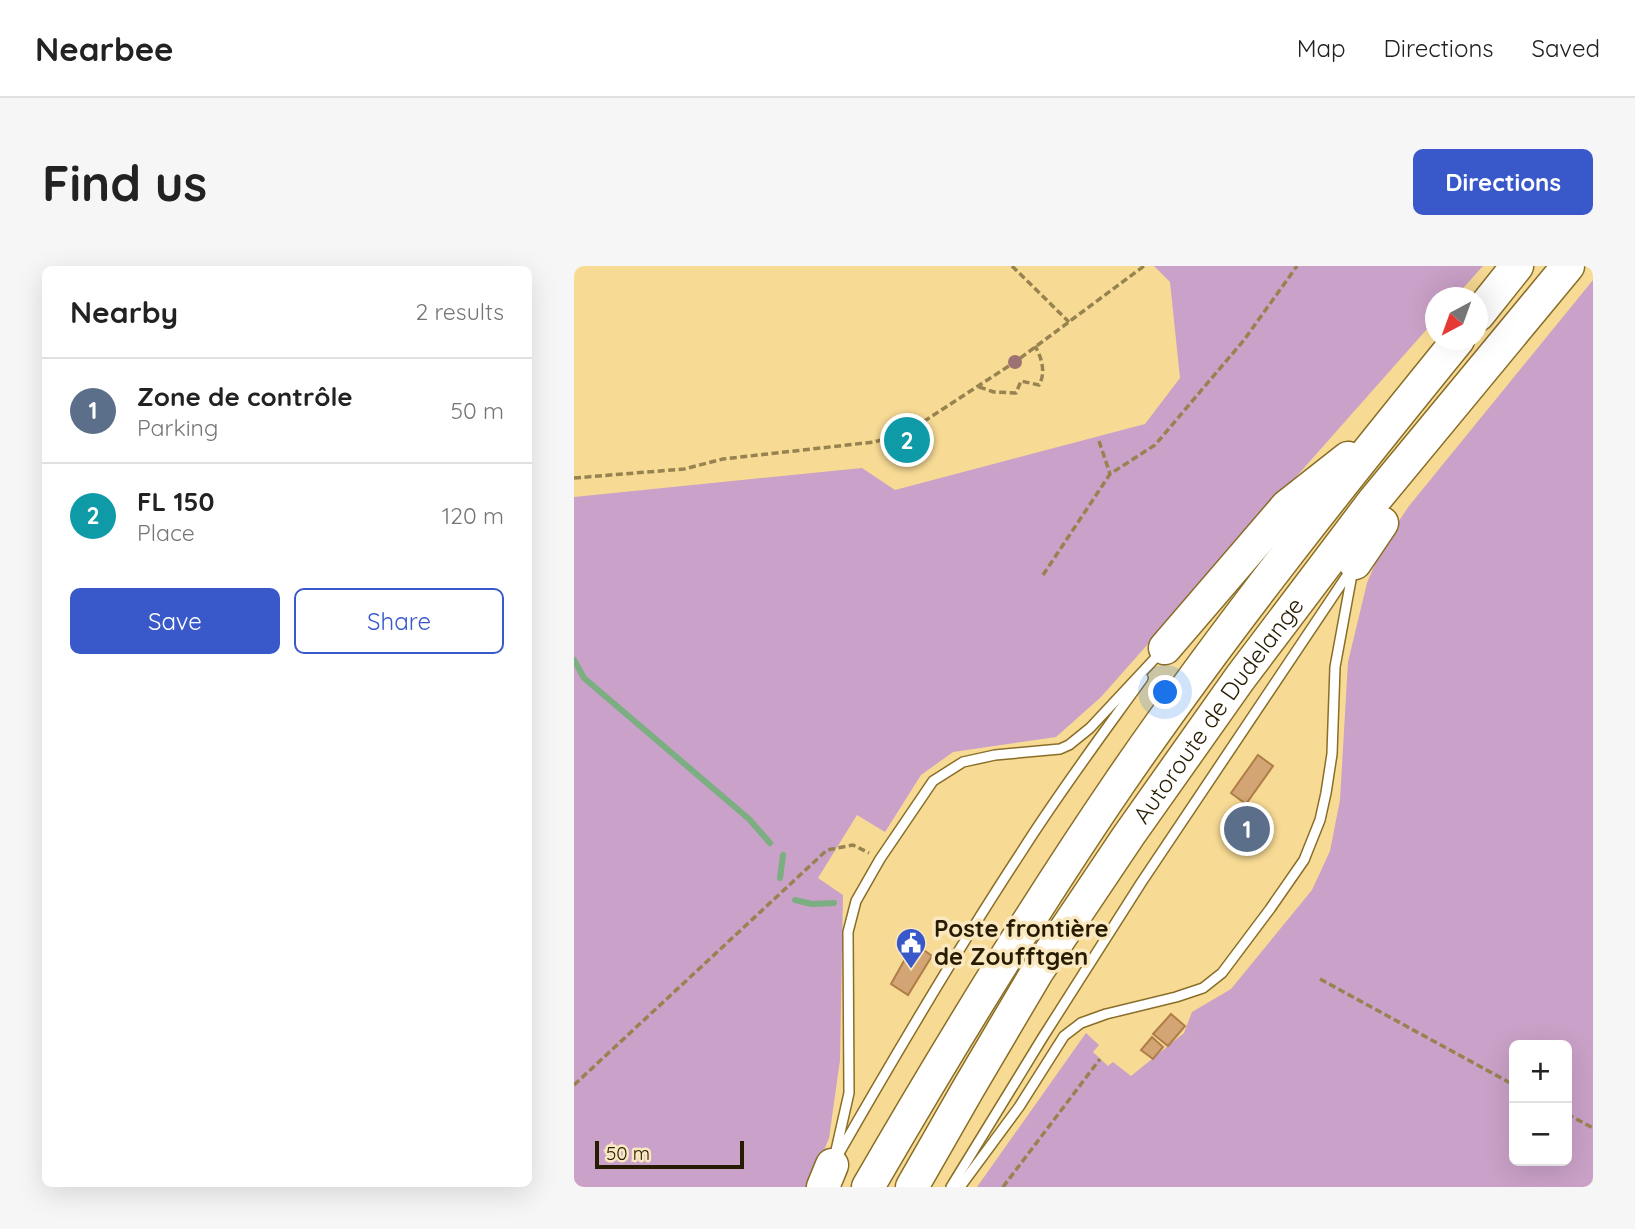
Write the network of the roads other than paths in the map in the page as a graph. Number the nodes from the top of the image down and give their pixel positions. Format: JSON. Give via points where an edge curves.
{"nodes":[{"id":1,"x":1517,"y":266,"type":"edge"},
{"id":2,"x":1568,"y":266,"type":"edge"},
{"id":3,"x":1488,"y":302,"type":"edge"},
{"id":4,"x":1450,"y":350,"type":"edge"},
{"id":5,"x":1441,"y":422,"type":"junction"},
{"id":6,"x":1390,"y":423,"type":"junction"},
{"id":7,"x":1355,"y":563,"type":"junction"},
{"id":8,"x":1165,"y":648,"type":"junction"},
{"id":9,"x":828,"y":1176,"type":"edge"},
{"id":10,"x":868,"y":1187,"type":"edge"},
{"id":11,"x":912,"y":1187,"type":"edge"},
{"id":12,"x":951,"y":1187,"type":"edge"},
{"id":13,"x":960,"y":1187,"type":"edge"}],
"edges":[{"from":1,"to":3,"type":"highway"},
{"from":2,"to":5,"type":"highway","name":"Autoroute de Dudelange"},
{"from":4,"to":6,"type":"highway","name":"Autoroute de Dudelange"},
{"from":5,"to":7,"type":"highway"},
{"from":5,"to":11,"type":"highway","name":"Autoroute de Dudelange","via":[[1373,502],[1240,678],[1129,835],[1037,972]]},
{"from":6,"to":8,"type":"highway","via":[[1287,506]]},
{"from":6,"to":10,"type":"highway","name":"Autoroute de Dudelange","via":[[1209,657],[1121,781],[1008,951]]},
{"from":7,"to":12,"type":"lane","via":[[1141,883]]},
{"from":7,"to":13,"type":"lane","via":[[1335,667],[1326,793],[1304,860],[1222,972],[1203,988],[1106,1014],[1081,1023],[1064,1036]]},
{"from":8,"to":9,"type":"lane","via":[[1022,849],[932,992]]},
{"from":8,"to":9,"type":"lane","via":[[1069,745],[963,762],[933,781],[880,859],[856,901],[848,932],[849,1093]]}]}
